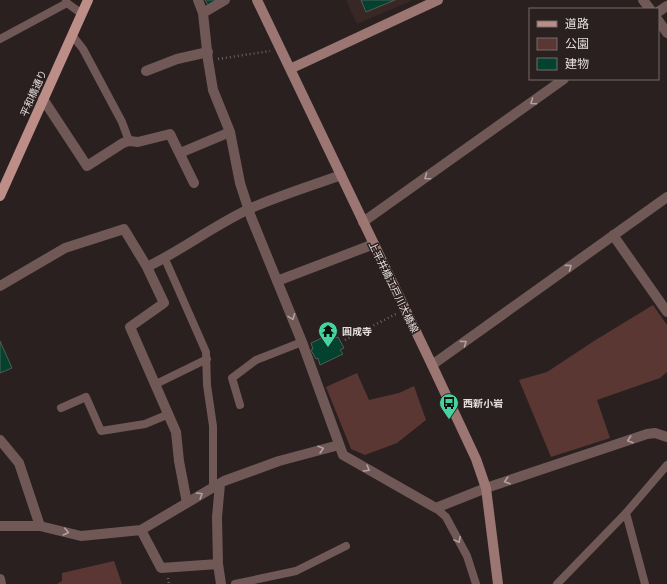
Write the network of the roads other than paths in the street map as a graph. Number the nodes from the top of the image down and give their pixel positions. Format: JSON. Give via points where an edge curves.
{"nodes":[{"id":1,"x":88,"y":0,"type":"edge"},
{"id":2,"x":198,"y":0,"type":"edge"},
{"id":3,"x":225,"y":0,"type":"edge"},
{"id":4,"x":257,"y":0,"type":"edge"},
{"id":5,"x":438,"y":0,"type":"edge"},
{"id":6,"x":643,"y":0,"type":"edge"},
{"id":7,"x":66,"y":1,"type":"edge"},
{"id":8,"x":649,"y":8,"type":"edge"},
{"id":9,"x":203,"y":13,"type":"junction"},
{"id":10,"x":82,"y":14,"type":"junction"},
{"id":11,"x":659,"y":21,"type":"edge"},
{"id":12,"x":667,"y":33,"type":"edge"},
{"id":13,"x":72,"y":35,"type":"junction"},
{"id":14,"x":0,"y":39,"type":"edge"},
{"id":15,"x":208,"y":56,"type":"junction"},
{"id":16,"x":290,"y":69,"type":"junction"},
{"id":17,"x":146,"y":71,"type":"dead end"},
{"id":18,"x":563,"y":80,"type":"edge"},
{"id":19,"x":44,"y":99,"type":"junction"},
{"id":20,"x":230,"y":132,"type":"junction"},
{"id":21,"x":128,"y":141,"type":"junction"},
{"id":22,"x":180,"y":153,"type":"junction"},
{"id":23,"x":341,"y":175,"type":"junction"},
{"id":24,"x":194,"y":182,"type":"dead end"},
{"id":25,"x":0,"y":196,"type":"edge"},
{"id":26,"x":667,"y":197,"type":"edge"},
{"id":27,"x":249,"y":209,"type":"junction"},
{"id":28,"x":363,"y":222,"type":"junction"},
{"id":29,"x":613,"y":236,"type":"junction"},
{"id":30,"x":374,"y":244,"type":"junction"},
{"id":31,"x":165,"y":259,"type":"junction"},
{"id":32,"x":147,"y":267,"type":"junction"},
{"id":33,"x":278,"y":281,"type":"junction"},
{"id":34,"x":0,"y":286,"type":"edge"},
{"id":35,"x":667,"y":312,"type":"edge"},
{"id":36,"x":302,"y":342,"type":"junction"},
{"id":37,"x":207,"y":359,"type":"junction"},
{"id":38,"x":432,"y":366,"type":"junction"},
{"id":39,"x":156,"y":384,"type":"junction"},
{"id":40,"x":240,"y":405,"type":"dead end"},
{"id":41,"x":61,"y":408,"type":"dead end"},
{"id":42,"x":169,"y":414,"type":"junction"},
{"id":43,"x":667,"y":437,"type":"edge"},
{"id":44,"x":0,"y":440,"type":"edge"},
{"id":45,"x":338,"y":444,"type":"junction"},
{"id":46,"x":667,"y":465,"type":"edge"},
{"id":47,"x":216,"y":486,"type":"junction"},
{"id":48,"x":486,"y":488,"type":"junction"},
{"id":49,"x":187,"y":503,"type":"junction"},
{"id":50,"x":436,"y":508,"type":"junction"},
{"id":51,"x":626,"y":513,"type":"junction"},
{"id":52,"x":0,"y":526,"type":"edge"},
{"id":53,"x":40,"y":526,"type":"junction"},
{"id":54,"x":140,"y":530,"type":"junction"},
{"id":55,"x":346,"y":546,"type":"dead end"},
{"id":56,"x":218,"y":564,"type":"junction"},
{"id":57,"x":0,"y":578,"type":"edge"},
{"id":58,"x":2,"y":584,"type":"edge"},
{"id":59,"x":221,"y":584,"type":"edge"},
{"id":60,"x":235,"y":584,"type":"edge"},
{"id":61,"x":476,"y":584,"type":"edge"},
{"id":62,"x":498,"y":584,"type":"edge"},
{"id":63,"x":557,"y":584,"type":"edge"},
{"id":64,"x":645,"y":584,"type":"edge"}],
"edges":[{"from":1,"to":10,"type":"main road","name":"平和橋通り"},
{"from":2,"to":9,"type":"street"},
{"from":3,"to":9,"type":"street"},
{"from":4,"to":16,"type":"street","name":"上平井橋江戸川大橋線"},
{"from":5,"to":16,"type":"street"},
{"from":6,"to":8,"type":"street"},
{"from":7,"to":10,"type":"lane"},
{"from":7,"to":14,"type":"lane"},
{"from":9,"to":15,"type":"street"},
{"from":10,"to":13,"type":"main road","name":"平和橋通り"},
{"from":11,"to":12,"type":"street"},
{"from":13,"to":19,"type":"main road","name":"平和橋通り"},
{"from":13,"to":21,"type":"lane","via":[[81,45],[119,116]]},
{"from":15,"to":17,"type":"street","via":[[177,59]]},
{"from":15,"to":20,"type":"street","via":[[213,90]]},
{"from":16,"to":23,"type":"street","name":"上平井橋江戸川大橋線"},
{"from":18,"to":28,"type":"street","one_way":true},
{"from":19,"to":21,"type":"street","via":[[87,166]]},
{"from":19,"to":25,"type":"main road","name":"平和橋通り"},
{"from":20,"to":22,"type":"street"},
{"from":20,"to":27,"type":"street","via":[[240,183]]},
{"from":21,"to":22,"type":"street","via":[[138,142],[170,134]]},
{"from":22,"to":24,"type":"street"},
{"from":23,"to":27,"type":"street"},
{"from":23,"to":28,"type":"street","name":"上平井橋江戸川大橋線"},
{"from":26,"to":29,"type":"street"},
{"from":27,"to":31,"type":"street"},
{"from":27,"to":33,"type":"street"},
{"from":28,"to":30,"type":"street","name":"上平井橋江戸川大橋線"},
{"from":29,"to":35,"type":"street"},
{"from":38,"to":29,"type":"street","one_way":true},
{"from":30,"to":33,"type":"street"},
{"from":30,"to":38,"type":"street","name":"上平井橋江戸川大橋線"},
{"from":31,"to":32,"type":"street"},
{"from":31,"to":37,"type":"lane"},
{"from":32,"to":34,"type":"street","via":[[124,229],[65,248]]},
{"from":32,"to":39,"type":"street","via":[[164,303],[130,327]]},
{"from":33,"to":36,"type":"street","one_way":true},
{"from":36,"to":40,"type":"lane","via":[[256,360],[232,378]]},
{"from":36,"to":45,"type":"street"},
{"from":37,"to":39,"type":"lane"},
{"from":37,"to":47,"type":"lane"},
{"from":38,"to":48,"type":"street","name":"上平井橋江戸川大橋線","via":[[476,459]]},
{"from":39,"to":42,"type":"street"},
{"from":41,"to":42,"type":"lane","via":[[86,397],[101,432],[145,424]]},
{"from":42,"to":49,"type":"street","via":[[176,432]]},
{"from":43,"to":48,"type":"street","one_way":true,"via":[[655,433],[647,434]]},
{"from":44,"to":53,"type":"street","via":[[19,463]]},
{"from":47,"to":45,"type":"street","one_way":true,"via":[[279,461]]},
{"from":45,"to":50,"type":"street","one_way":true,"via":[[343,455]]},
{"from":46,"to":51,"type":"lane"},
{"from":49,"to":47,"type":"street","one_way":true},
{"from":47,"to":56,"type":"street"},
{"from":48,"to":50,"type":"street"},
{"from":48,"to":62,"type":"street","name":"上平井橋江戸川大橋線"},
{"from":49,"to":54,"type":"street"},
{"from":50,"to":61,"type":"lane","one_way":true,"via":[[446,517],[463,549]]},
{"from":51,"to":63,"type":"lane"},
{"from":51,"to":64,"type":"lane"},
{"from":52,"to":53,"type":"street"},
{"from":53,"to":54,"type":"street","one_way":true,"via":[[81,536]]},
{"from":54,"to":56,"type":"street","via":[[161,568]]},
{"from":55,"to":60,"type":"lane","via":[[296,571]]},
{"from":56,"to":59,"type":"street"},
{"from":57,"to":58,"type":"street"}]}
